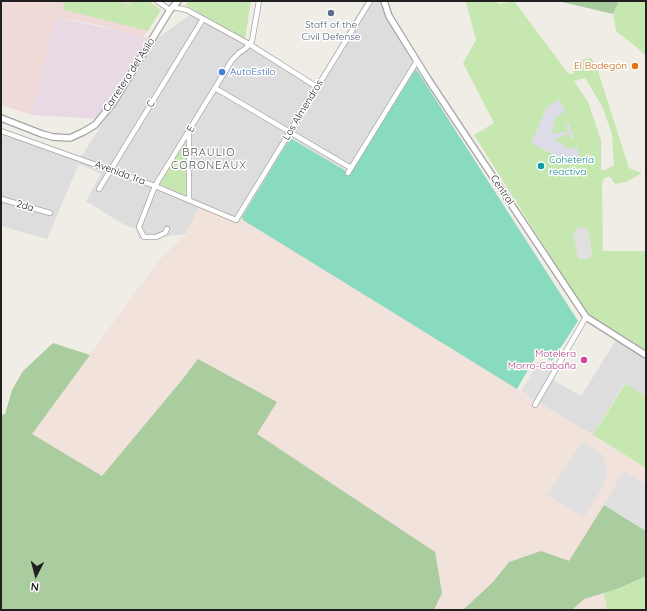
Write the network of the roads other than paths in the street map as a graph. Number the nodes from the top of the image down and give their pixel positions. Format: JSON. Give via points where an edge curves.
{"nodes":[{"id":1,"x":157,"y":1,"type":"edge"},
{"id":2,"x":178,"y":1,"type":"edge"},
{"id":3,"x":259,"y":1,"type":"edge"},
{"id":4,"x":370,"y":1,"type":"edge"},
{"id":5,"x":384,"y":1,"type":"edge"},
{"id":6,"x":172,"y":8,"type":"junction"},
{"id":7,"x":203,"y":19,"type":"junction"},
{"id":8,"x":249,"y":44,"type":"junction"},
{"id":9,"x":417,"y":61,"type":"junction"},
{"id":10,"x":317,"y":87,"type":"junction"},
{"id":11,"x":215,"y":88,"type":"junction"},
{"id":12,"x":1,"y":118,"type":"edge"},
{"id":13,"x":1,"y":131,"type":"edge"},
{"id":14,"x":189,"y":131,"type":"junction"},
{"id":15,"x":290,"y":132,"type":"junction"},
{"id":16,"x":53,"y":138,"type":"junction"},
{"id":17,"x":48,"y":147,"type":"junction"},
{"id":18,"x":351,"y":168,"type":"junction"},
{"id":19,"x":111,"y":169,"type":"junction"},
{"id":20,"x":348,"y":172,"type":"dead end"},
{"id":21,"x":156,"y":186,"type":"junction"},
{"id":22,"x":99,"y":189,"type":"dead end"},
{"id":23,"x":1,"y":199,"type":"edge"},
{"id":24,"x":189,"y":200,"type":"junction"},
{"id":25,"x":50,"y":213,"type":"dead end"},
{"id":26,"x":236,"y":220,"type":"joint"},
{"id":27,"x":166,"y":229,"type":"dead end"},
{"id":28,"x":586,"y":318,"type":"junction"},
{"id":29,"x":646,"y":355,"type":"edge"},
{"id":30,"x":534,"y":405,"type":"dead end"}],
"edges":[{"from":1,"to":6,"type":"street"},
{"from":2,"to":6,"type":"street","name":"Carretera del Asilo"},
{"from":3,"to":8,"type":"street","name":"E","via":[[252,41]]},
{"from":4,"to":10,"type":"street","name":"Los Almendros"},
{"from":5,"to":9,"type":"street","name":"Central","via":[[389,16]]},
{"from":6,"to":7,"type":"street","via":[[187,10]]},
{"from":6,"to":16,"type":"street","name":"Carretera del Asilo","via":[[113,103],[95,125],[70,138]]},
{"from":7,"to":8,"type":"street"},
{"from":7,"to":19,"type":"street","name":"C"},
{"from":8,"to":10,"type":"street"},
{"from":8,"to":11,"type":"street","name":"E","via":[[232,60]]},
{"from":9,"to":18,"type":"street"},
{"from":9,"to":28,"type":"street","name":"Central"},
{"from":10,"to":15,"type":"street","name":"Los Almendros"},
{"from":11,"to":14,"type":"street","name":"E"},
{"from":11,"to":15,"type":"street"},
{"from":12,"to":16,"type":"street","name":"Carretera del Asilo"},
{"from":13,"to":17,"type":"street","name":"Avenida 1ra"},
{"from":14,"to":21,"type":"street","name":"E"},
{"from":14,"to":24,"type":"street"},
{"from":15,"to":18,"type":"street"},
{"from":15,"to":26,"type":"street","name":"Los Almendros"},
{"from":16,"to":17,"type":"street"},
{"from":17,"to":19,"type":"street","name":"Avenida 1ra"},
{"from":18,"to":20,"type":"street"},
{"from":19,"to":21,"type":"street","name":"Avenida 1ra"},
{"from":19,"to":22,"type":"street","name":"C"},
{"from":21,"to":24,"type":"street","name":"Avenida 1ra"},
{"from":21,"to":27,"type":"street","name":"E","via":[[139,227],[144,237],[156,237],[165,233]]},
{"from":23,"to":25,"type":"street","name":"2da"},
{"from":24,"to":26,"type":"street","name":"Avenida 1ra"},
{"from":28,"to":29,"type":"street","name":"Central"},
{"from":28,"to":30,"type":"street"}]}
